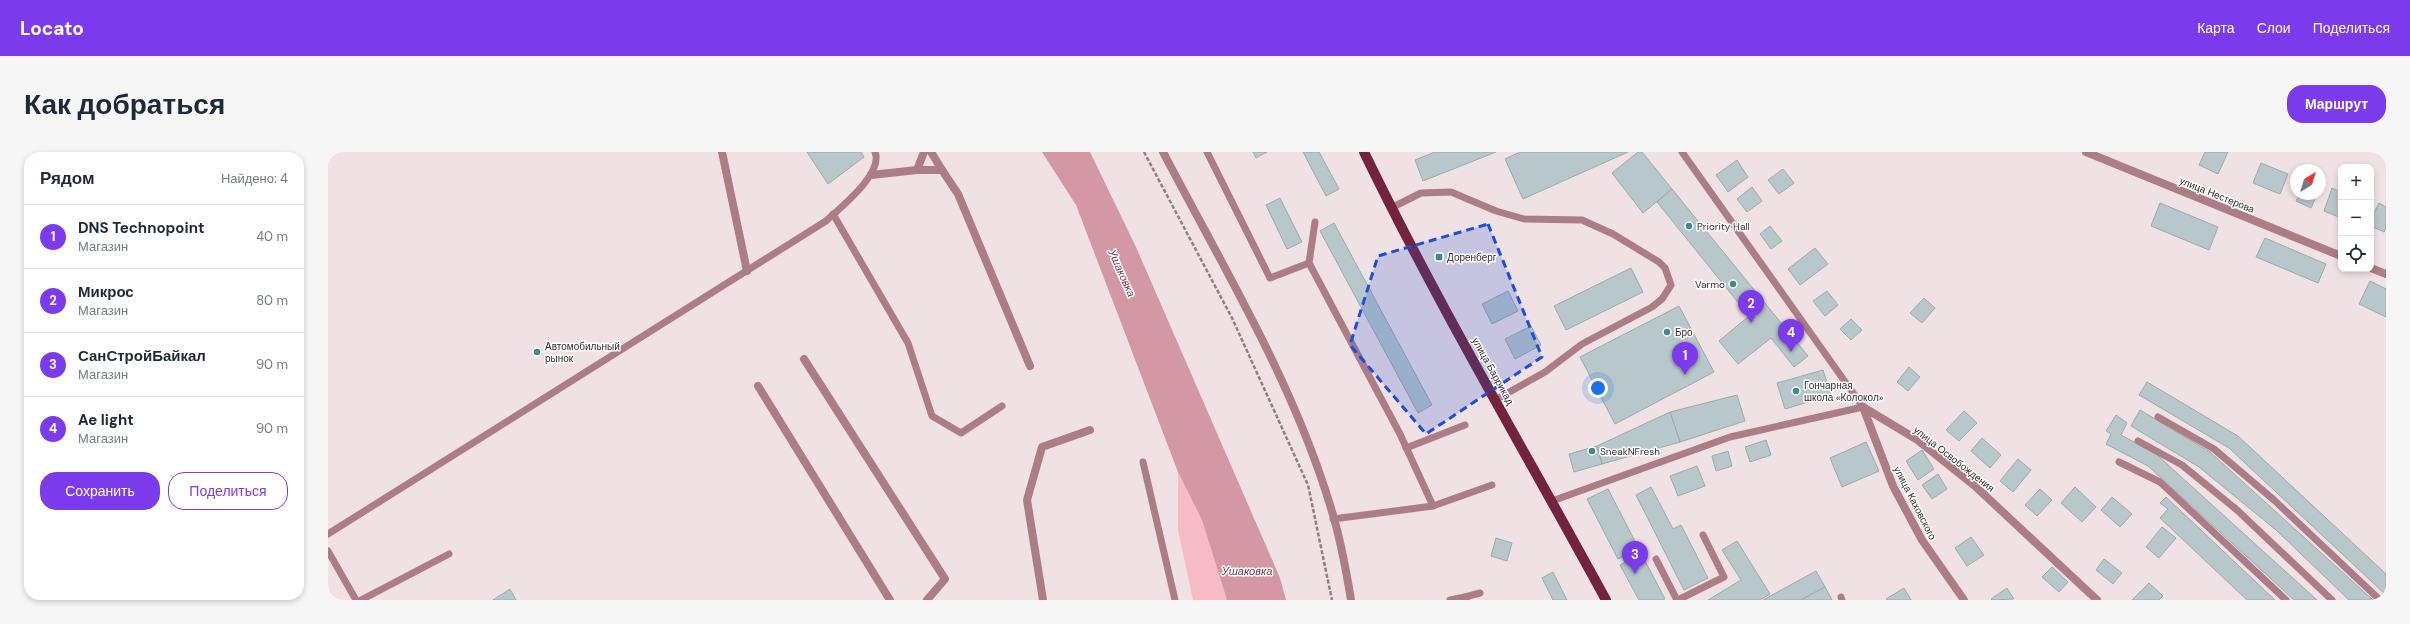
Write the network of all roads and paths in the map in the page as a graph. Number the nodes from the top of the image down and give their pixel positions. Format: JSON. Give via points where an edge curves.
{"nodes":[{"id":1,"x":722,"y":152,"type":"edge"},
{"id":2,"x":875,"y":152,"type":"edge"},
{"id":3,"x":924,"y":152,"type":"edge"},
{"id":4,"x":931,"y":152,"type":"edge"},
{"id":5,"x":1144,"y":152,"type":"edge"},
{"id":6,"x":1163,"y":152,"type":"edge"},
{"id":7,"x":1207,"y":152,"type":"edge"},
{"id":8,"x":1364,"y":152,"type":"edge"},
{"id":9,"x":1682,"y":152,"type":"edge"},
{"id":10,"x":2086,"y":152,"type":"edge"},
{"id":11,"x":2102,"y":155,"type":"edge"},
{"id":12,"x":917,"y":170,"type":"junction"},
{"id":13,"x":942,"y":170,"type":"junction"},
{"id":14,"x":871,"y":175,"type":"junction"},
{"id":15,"x":1391,"y":208,"type":"junction"},
{"id":16,"x":833,"y":214,"type":"junction"},
{"id":17,"x":1315,"y":222,"type":"dead end"},
{"id":18,"x":2338,"y":255,"type":"edge"},
{"id":19,"x":1309,"y":263,"type":"junction"},
{"id":20,"x":2374,"y":269,"type":"edge"},
{"id":21,"x":747,"y":271,"type":"junction"},
{"id":22,"x":2386,"y":274,"type":"edge"},
{"id":23,"x":804,"y":359,"type":"dead end"},
{"id":24,"x":1030,"y":366,"type":"dead end"},
{"id":25,"x":758,"y":386,"type":"dead end"},
{"id":26,"x":1495,"y":400,"type":"junction"},
{"id":27,"x":1002,"y":406,"type":"dead end"},
{"id":28,"x":1863,"y":407,"type":"junction"},
{"id":29,"x":2158,"y":417,"type":"dead end"},
{"id":30,"x":1465,"y":425,"type":"dead end"},
{"id":31,"x":1090,"y":430,"type":"dead end"},
{"id":32,"x":2138,"y":441,"type":"dead end"},
{"id":33,"x":1406,"y":448,"type":"junction"},
{"id":34,"x":1143,"y":462,"type":"dead end"},
{"id":35,"x":2119,"y":462,"type":"dead end"},
{"id":36,"x":1492,"y":484,"type":"dead end"},
{"id":37,"x":1552,"y":501,"type":"junction"},
{"id":38,"x":1433,"y":506,"type":"junction"},
{"id":39,"x":1333,"y":519,"type":"junction"},
{"id":40,"x":328,"y":534,"type":"edge"},
{"id":41,"x":1703,"y":535,"type":"dead end"},
{"id":42,"x":328,"y":551,"type":"edge"},
{"id":43,"x":449,"y":554,"type":"dead end"},
{"id":44,"x":1656,"y":559,"type":"dead end"},
{"id":45,"x":1480,"y":593,"type":"dead end"},
{"id":46,"x":1466,"y":599,"type":"edge"},
{"id":47,"x":356,"y":600,"type":"edge"},
{"id":48,"x":361,"y":600,"type":"edge"},
{"id":49,"x":890,"y":600,"type":"edge"},
{"id":50,"x":927,"y":600,"type":"edge"},
{"id":51,"x":1043,"y":600,"type":"edge"},
{"id":52,"x":1175,"y":600,"type":"edge"},
{"id":53,"x":1332,"y":600,"type":"edge"},
{"id":54,"x":1351,"y":600,"type":"edge"},
{"id":55,"x":1450,"y":600,"type":"edge"},
{"id":56,"x":1606,"y":600,"type":"edge"},
{"id":57,"x":1678,"y":600,"type":"edge"},
{"id":58,"x":1964,"y":600,"type":"edge"},
{"id":59,"x":2097,"y":600,"type":"edge"},
{"id":60,"x":2286,"y":600,"type":"edge"},
{"id":61,"x":2332,"y":600,"type":"edge"},
{"id":62,"x":2380,"y":600,"type":"edge"}],
"edges":[{"from":1,"to":21,"type":"street"},
{"from":2,"to":14,"type":"lane","via":[[877,163]]},
{"from":3,"to":12,"type":"street"},
{"from":4,"to":13,"type":"street"},
{"from":5,"to":53,"type":"path","via":[[1232,318],[1308,485]]},
{"from":6,"to":39,"type":"street","via":[[1278,373],[1309,444]]},
{"from":7,"to":19,"type":"lane","via":[[1270,278]]},
{"from":8,"to":15,"type":"main road","name":"улица Баррикад"},
{"from":9,"to":28,"type":"lane","name":"улица Освобождения"},
{"from":10,"to":11,"type":"street","name":"улица Нестерова"},
{"from":11,"to":18,"type":"street","name":"улица Нестерова"},
{"from":12,"to":13,"type":"street"},
{"from":12,"to":14,"type":"street"},
{"from":13,"to":24,"type":"street","via":[[958,194]]},
{"from":14,"to":16,"type":"lane"},
{"from":15,"to":26,"type":"main road","name":"улица Баррикад"},
{"from":15,"to":26,"type":"lane","via":[[1422,193],[1451,192],[1496,212],[1524,219],[1582,220],[1626,241],[1665,268],[1671,285],[1662,299],[1652,307],[1582,344],[1545,372]]},
{"from":16,"to":21,"type":"lane"},
{"from":16,"to":27,"type":"lane","via":[[908,343],[932,416],[961,433]]},
{"from":17,"to":19,"type":"lane"},
{"from":19,"to":33,"type":"lane"},
{"from":20,"to":22,"type":"street"},
{"from":21,"to":40,"type":"lane"},
{"from":23,"to":50,"type":"street","via":[[944,579]]},
{"from":25,"to":49,"type":"street"},
{"from":26,"to":37,"type":"main road","name":"улица Баррикад"},
{"from":28,"to":37,"type":"lane","via":[[1730,437]]},
{"from":28,"to":58,"type":"street","name":"улица Каховского","via":[[1897,493],[1922,540]]},
{"from":28,"to":59,"type":"street","name":"улица Освобождения","via":[[1916,439],[1976,487]]},
{"from":29,"to":62,"type":"lane","via":[[2214,449],[2274,500]]},
{"from":30,"to":33,"type":"lane"},
{"from":31,"to":51,"type":"street","via":[[1042,447],[1026,500]]},
{"from":32,"to":61,"type":"lane","via":[[2182,465],[2237,510]]},
{"from":33,"to":38,"type":"lane"},
{"from":34,"to":52,"type":"lane"},
{"from":35,"to":60,"type":"lane","via":[[2160,482]]},
{"from":36,"to":38,"type":"lane"},
{"from":37,"to":56,"type":"main road","name":"улица Баррикад"},
{"from":38,"to":39,"type":"lane"},
{"from":39,"to":54,"type":"street"},
{"from":41,"to":57,"type":"lane","via":[[1724,577]]},
{"from":42,"to":47,"type":"lane"},
{"from":43,"to":48,"type":"lane"},
{"from":44,"to":57,"type":"lane"},
{"from":45,"to":46,"type":"lane"},
{"from":46,"to":55,"type":"lane"}]}
